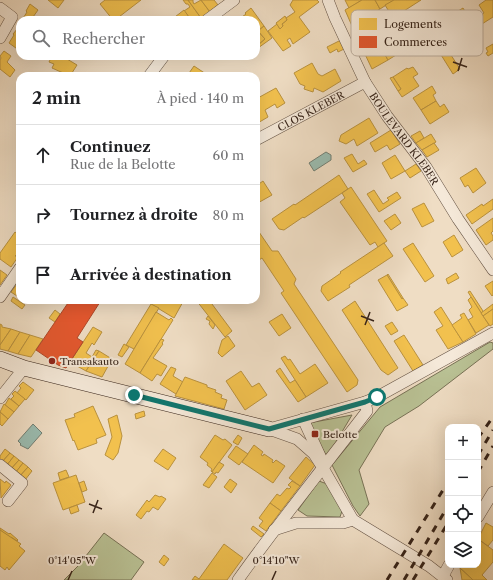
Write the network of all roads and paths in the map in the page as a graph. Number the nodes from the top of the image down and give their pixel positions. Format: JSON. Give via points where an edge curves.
{"nodes":[{"id":1,"x":234,"y":0,"type":"edge"},
{"id":2,"x":328,"y":0,"type":"edge"},
{"id":3,"x":0,"y":8,"type":"edge"},
{"id":4,"x":212,"y":16,"type":"edge"},
{"id":5,"x":0,"y":38,"type":"edge"},
{"id":6,"x":351,"y":52,"type":"edge"},
{"id":7,"x":353,"y":56,"type":"edge"},
{"id":8,"x":161,"y":60,"type":"edge"},
{"id":9,"x":152,"y":72,"type":"edge"},
{"id":10,"x":365,"y":82,"type":"junction"},
{"id":11,"x":260,"y":138,"type":"edge"},
{"id":12,"x":493,"y":270,"type":"edge"},
{"id":13,"x":16,"y":274,"type":"edge"},
{"id":14,"x":0,"y":297,"type":"edge"},
{"id":15,"x":493,"y":333,"type":"edge"},
{"id":16,"x":0,"y":359,"type":"edge"},
{"id":17,"x":24,"y":368,"type":"junction"},
{"id":18,"x":0,"y":398,"type":"edge"},
{"id":19,"x":365,"y":402,"type":"junction"},
{"id":20,"x":304,"y":419,"type":"junction"},
{"id":21,"x":269,"y":429,"type":"junction"},
{"id":22,"x":0,"y":465,"type":"edge"},
{"id":23,"x":324,"y":468,"type":"junction"},
{"id":24,"x":492,"y":497,"type":"edge"},
{"id":25,"x":8,"y":501,"type":"dead end"},
{"id":26,"x":481,"y":513,"type":"edge"},
{"id":27,"x":353,"y":520,"type":"junction"},
{"id":28,"x":274,"y":530,"type":"junction"},
{"id":29,"x":448,"y":568,"type":"edge"},
{"id":30,"x":445,"y":578,"type":"edge"},
{"id":31,"x":238,"y":580,"type":"edge"}],
"edges":[{"from":1,"to":4,"type":"street"},
{"from":2,"to":6,"type":"street","name":"BOULEVARD KLEBER"},
{"from":3,"to":5,"type":"street","via":[[12,18]]},
{"from":7,"to":10,"type":"street","name":"BOULEVARD KLEBER"},
{"from":8,"to":9,"type":"street"},
{"from":10,"to":11,"type":"street","name":"CLOS KLEBER"},
{"from":10,"to":12,"type":"street","name":"BOULEVARD KLEBER","via":[[426,167]]},
{"from":13,"to":14,"type":"street"},
{"from":15,"to":19,"type":"street"},
{"from":16,"to":17,"type":"street"},
{"from":17,"to":18,"type":"street"},
{"from":17,"to":21,"type":"street"},
{"from":19,"to":20,"type":"street"},
{"from":19,"to":23,"type":"street","via":[[367,411]]},
{"from":20,"to":21,"type":"street"},
{"from":20,"to":23,"type":"street"},
{"from":21,"to":23,"type":"street","via":[[297,439],[314,454]]},
{"from":22,"to":25,"type":"street","via":[[22,483]]},
{"from":23,"to":27,"type":"street"},
{"from":23,"to":28,"type":"street"},
{"from":24,"to":26,"type":"street"},
{"from":27,"to":28,"type":"street","via":[[296,523]]},
{"from":27,"to":30,"type":"street"},
{"from":28,"to":31,"type":"street"},
{"from":29,"to":30,"type":"street"}]}
